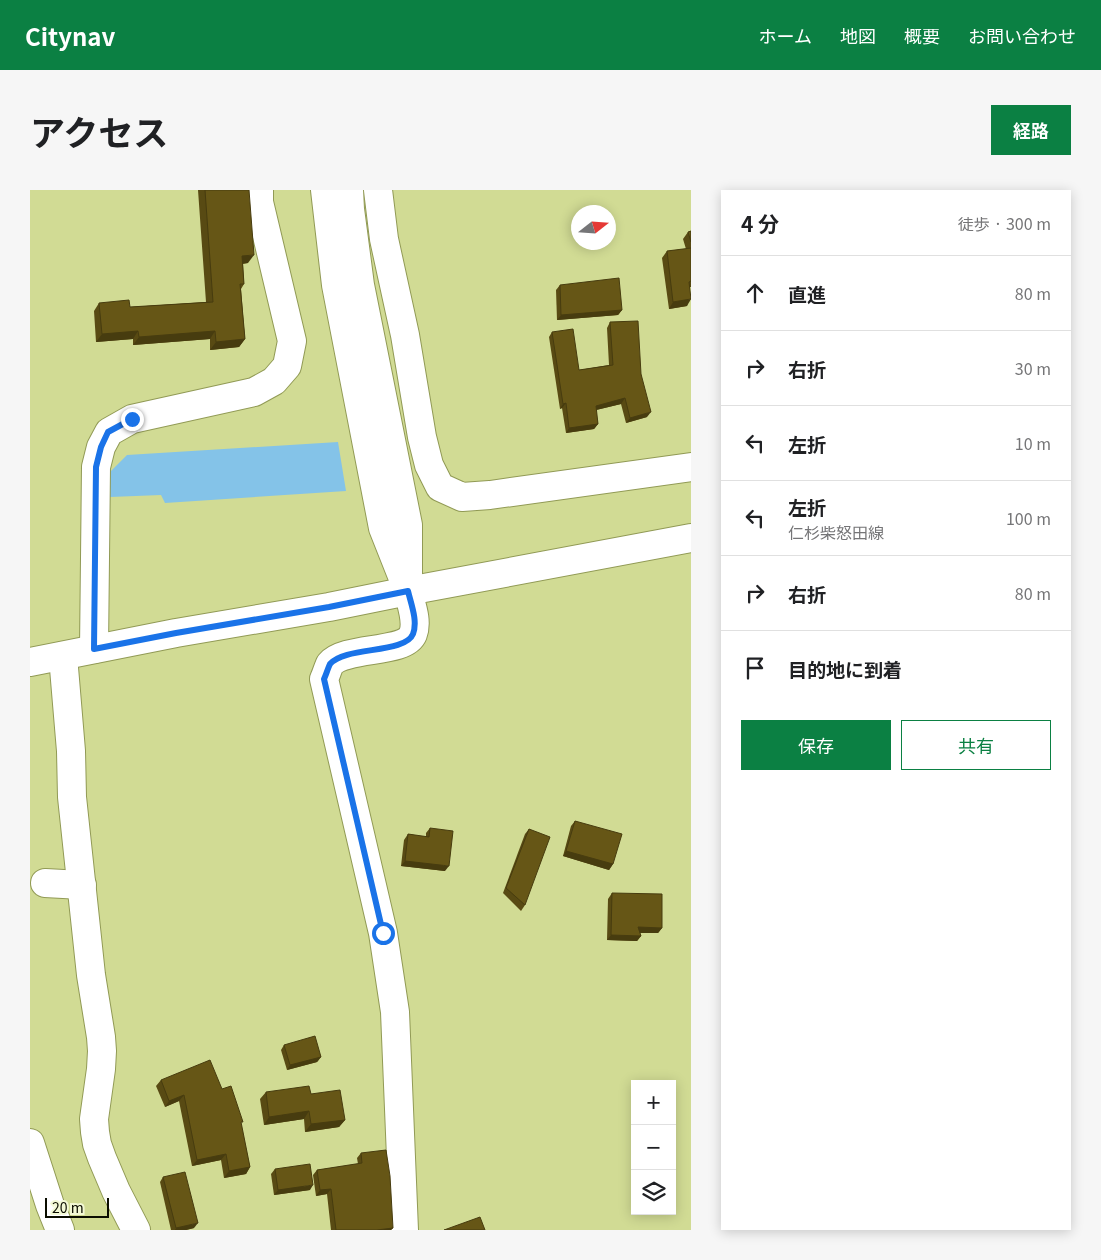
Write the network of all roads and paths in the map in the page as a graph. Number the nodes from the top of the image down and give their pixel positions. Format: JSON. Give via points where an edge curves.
{"nodes":[{"id":1,"x":259,"y":190,"type":"edge"},
{"id":2,"x":325,"y":190,"type":"edge"},
{"id":3,"x":349,"y":190,"type":"edge"},
{"id":4,"x":378,"y":190,"type":"edge"},
{"id":5,"x":691,"y":467,"type":"edge"},
{"id":6,"x":691,"y":538,"type":"edge"},
{"id":7,"x":408,"y":591,"type":"junction"},
{"id":8,"x":94,"y":649,"type":"junction"},
{"id":9,"x":62,"y":656,"type":"junction"},
{"id":10,"x":30,"y":662,"type":"edge"},
{"id":11,"x":45,"y":883,"type":"dead end"},
{"id":12,"x":82,"y":885,"type":"junction"},
{"id":13,"x":30,"y":1143,"type":"edge"},
{"id":14,"x":60,"y":1230,"type":"edge"},
{"id":15,"x":136,"y":1230,"type":"edge"},
{"id":16,"x":404,"y":1230,"type":"edge"}],
"edges":[{"from":1,"to":8,"type":"main road","via":[[292,341],[287,366],[274,381],[254,392],[132,419],[108,432],[96,467]]},
{"from":2,"to":7,"type":"main road","via":[[336,285],[383,528]]},
{"from":3,"to":7,"type":"main road","via":[[360,285],[408,525]]},
{"from":4,"to":5,"type":"main road","via":[[384,239],[405,335],[422,437],[429,465],[440,487],[462,497],[490,495]]},
{"from":6,"to":7,"type":"main road"},
{"from":7,"to":8,"type":"main road"},
{"from":7,"to":16,"type":"main road","via":[[413,635],[404,643],[342,657],[330,664],[324,679],[383,933],[395,1012]]},
{"from":8,"to":9,"type":"main road"},
{"from":9,"to":10,"type":"main road"},
{"from":9,"to":12,"type":"main road"},
{"from":11,"to":12,"type":"main road"},
{"from":12,"to":15,"type":"main road","via":[[102,1051],[95,1132],[102,1158]]},
{"from":13,"to":14,"type":"main road"}]}
